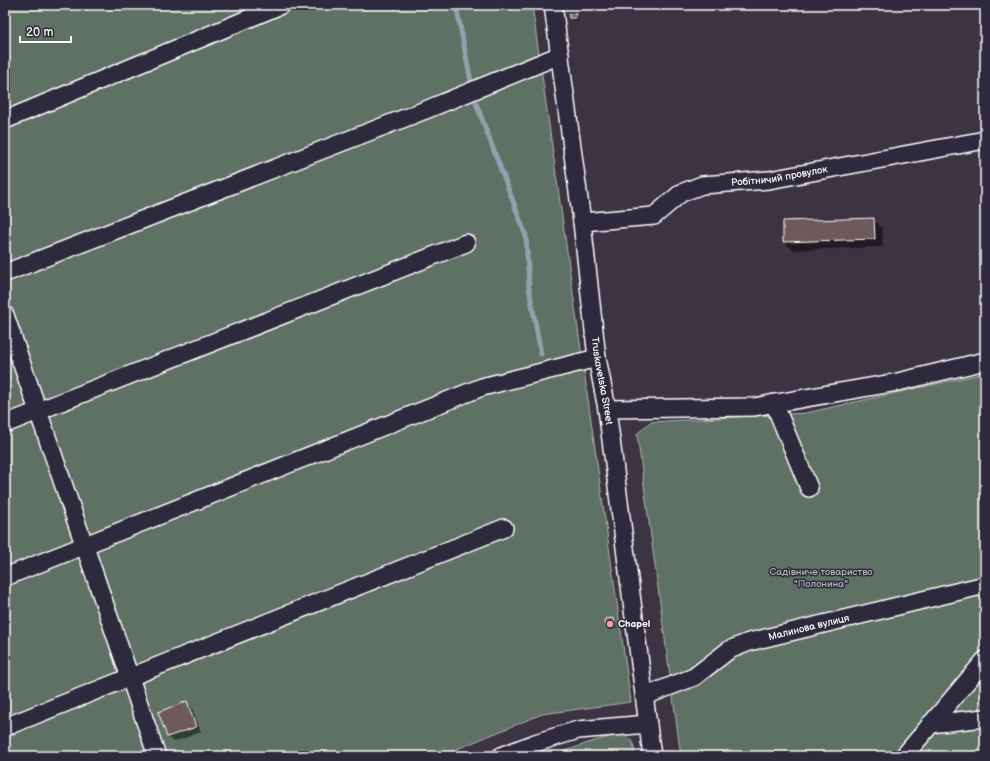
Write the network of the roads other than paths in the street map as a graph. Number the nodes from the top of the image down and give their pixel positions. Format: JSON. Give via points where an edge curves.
{"nodes":[{"id":1,"x":281,"y":5,"type":"edge"},
{"id":2,"x":553,"y":5,"type":"edge"},
{"id":3,"x":560,"y":55,"type":"junction"},
{"id":4,"x":5,"y":120,"type":"edge"},
{"id":5,"x":985,"y":140,"type":"edge"},
{"id":6,"x":582,"y":222,"type":"junction"},
{"id":7,"x":466,"y":243,"type":"dead end"},
{"id":8,"x":5,"y":273,"type":"edge"},
{"id":9,"x":5,"y":315,"type":"edge"},
{"id":10,"x":598,"y":358,"type":"junction"},
{"id":11,"x":985,"y":361,"type":"edge"},
{"id":12,"x":774,"y":403,"type":"junction"},
{"id":13,"x":607,"y":409,"type":"junction"},
{"id":14,"x":38,"y":411,"type":"junction"},
{"id":15,"x":5,"y":424,"type":"edge"},
{"id":16,"x":809,"y":488,"type":"dead end"},
{"id":17,"x":504,"y":528,"type":"dead end"},
{"id":18,"x":84,"y":545,"type":"junction"},
{"id":19,"x":5,"y":577,"type":"edge"},
{"id":20,"x":985,"y":585,"type":"edge"},
{"id":21,"x":985,"y":660,"type":"edge"},
{"id":22,"x":130,"y":677,"type":"junction"},
{"id":23,"x":645,"y":696,"type":"junction"},
{"id":24,"x":985,"y":718,"type":"edge"},
{"id":25,"x":648,"y":724,"type":"junction"},
{"id":26,"x":930,"y":724,"type":"junction"},
{"id":27,"x":5,"y":727,"type":"edge"},
{"id":28,"x":536,"y":750,"type":"edge"},
{"id":29,"x":157,"y":756,"type":"edge"},
{"id":30,"x":501,"y":756,"type":"edge"},
{"id":31,"x":652,"y":756,"type":"edge"},
{"id":32,"x":904,"y":756,"type":"edge"}],
"edges":[{"from":1,"to":4,"type":"street"},
{"from":2,"to":3,"type":"street","name":"Truskavetska Street"},
{"from":3,"to":6,"type":"street","name":"Truskavetska Street"},
{"from":3,"to":8,"type":"street","via":[[428,109]]},
{"from":5,"to":6,"type":"street","name":"Робітничий провулок","via":[[769,180],[702,185],[681,193],[654,216]]},
{"from":6,"to":10,"type":"street","name":"Truskavetska Street"},
{"from":7,"to":14,"type":"street"},
{"from":9,"to":14,"type":"street"},
{"from":10,"to":13,"type":"street","name":"Truskavetska Street"},
{"from":10,"to":18,"type":"street","via":[[482,387]]},
{"from":11,"to":12,"type":"street","via":[[898,382]]},
{"from":12,"to":13,"type":"street","via":[[754,407]]},
{"from":12,"to":16,"type":"street"},
{"from":13,"to":23,"type":"street","name":"Truskavetska Street"},
{"from":14,"to":15,"type":"street"},
{"from":14,"to":18,"type":"street"},
{"from":17,"to":22,"type":"street"},
{"from":18,"to":19,"type":"street"},
{"from":18,"to":22,"type":"street"},
{"from":20,"to":23,"type":"street","name":"Малинова вулиця","via":[[749,642],[729,650],[694,677]]},
{"from":21,"to":26,"type":"street"},
{"from":22,"to":27,"type":"street"},
{"from":22,"to":29,"type":"street"},
{"from":23,"to":25,"type":"street","name":"Truskavetska Street"},
{"from":24,"to":26,"type":"street"},
{"from":25,"to":28,"type":"street","via":[[578,730]]},
{"from":25,"to":31,"type":"street","name":"Truskavetska Street"},
{"from":26,"to":32,"type":"street"},
{"from":28,"to":30,"type":"street"}]}
